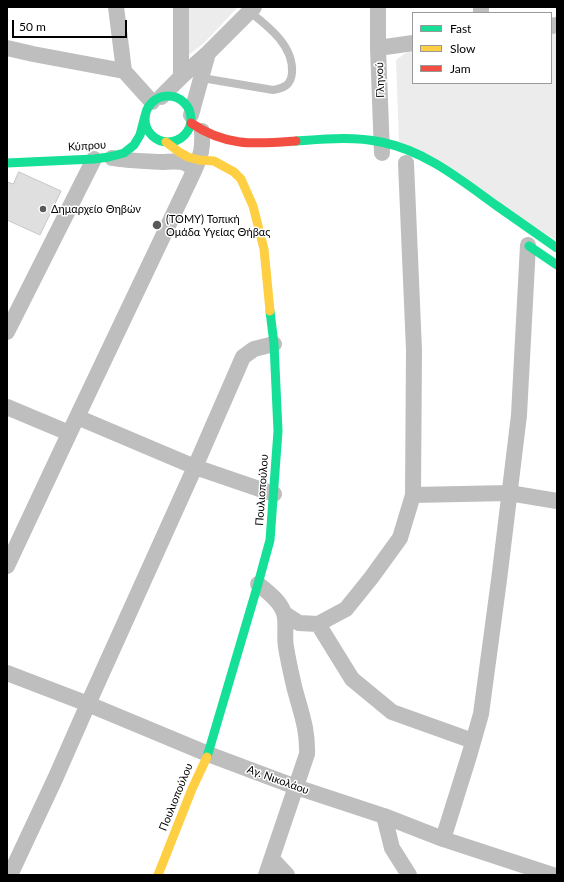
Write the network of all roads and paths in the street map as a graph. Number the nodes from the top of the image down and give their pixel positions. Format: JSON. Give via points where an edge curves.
{"nodes":[{"id":1,"x":116,"y":7,"type":"edge"},
{"id":2,"x":181,"y":7,"type":"edge"},
{"id":3,"x":378,"y":7,"type":"edge"},
{"id":4,"x":252,"y":10,"type":"edge"},
{"id":5,"x":412,"y":44,"type":"edge"},
{"id":6,"x":7,"y":48,"type":"edge"},
{"id":7,"x":378,"y":48,"type":"junction"},
{"id":8,"x":208,"y":53,"type":"junction"},
{"id":9,"x":124,"y":71,"type":"junction"},
{"id":10,"x":181,"y":77,"type":"junction"},
{"id":11,"x":202,"y":78,"type":"junction"},
{"id":12,"x":153,"y":105,"type":"junction"},
{"id":13,"x":195,"y":123,"type":"junction"},
{"id":14,"x":166,"y":142,"type":"junction"},
{"id":15,"x":382,"y":151,"type":"junction"},
{"id":16,"x":101,"y":158,"type":"junction"},
{"id":17,"x":229,"y":160,"type":"dead end"},
{"id":18,"x":7,"y":162,"type":"edge"},
{"id":19,"x":202,"y":164,"type":"junction"},
{"id":20,"x":407,"y":164,"type":"dead end"},
{"id":21,"x":525,"y":243,"type":"joint"},
{"id":22,"x":557,"y":248,"type":"edge"},
{"id":23,"x":557,"y":265,"type":"edge"},
{"id":24,"x":7,"y":332,"type":"edge"},
{"id":25,"x":274,"y":344,"type":"junction"},
{"id":26,"x":7,"y":407,"type":"edge"},
{"id":27,"x":76,"y":417,"type":"junction"},
{"id":28,"x":69,"y":433,"type":"junction"},
{"id":29,"x":195,"y":467,"type":"junction"},
{"id":30,"x":509,"y":493,"type":"junction"},
{"id":31,"x":274,"y":494,"type":"junction"},
{"id":32,"x":413,"y":495,"type":"junction"},
{"id":33,"x":557,"y":501,"type":"edge"},
{"id":34,"x":7,"y":566,"type":"edge"},
{"id":35,"x":258,"y":584,"type":"junction"},
{"id":36,"x":285,"y":614,"type":"junction"},
{"id":37,"x":318,"y":624,"type":"junction"},
{"id":38,"x":7,"y":673,"type":"edge"},
{"id":39,"x":88,"y":704,"type":"junction"},
{"id":40,"x":473,"y":741,"type":"junction"},
{"id":41,"x":208,"y":754,"type":"junction"},
{"id":42,"x":296,"y":787,"type":"junction"},
{"id":43,"x":384,"y":816,"type":"junction"},
{"id":44,"x":443,"y":839,"type":"junction"},
{"id":45,"x":272,"y":858,"type":"junction"},
{"id":46,"x":10,"y":875,"type":"edge"},
{"id":47,"x":158,"y":875,"type":"edge"},
{"id":48,"x":266,"y":875,"type":"edge"},
{"id":49,"x":287,"y":875,"type":"edge"},
{"id":50,"x":409,"y":875,"type":"edge"},
{"id":51,"x":553,"y":875,"type":"edge"}],
"edges":[{"from":1,"to":9,"type":"street"},
{"from":2,"to":10,"type":"street"},
{"from":3,"to":7,"type":"street","name":"Γληνού"},
{"from":4,"to":8,"type":"street"},
{"from":4,"to":11,"type":"lane","via":[[285,46],[292,62],[292,75],[288,84],[273,90]]},
{"from":5,"to":7,"type":"street"},
{"from":6,"to":9,"type":"street"},
{"from":7,"to":15,"type":"street","name":"Γληνού"},
{"from":8,"to":10,"type":"street"},
{"from":8,"to":11,"type":"street"},
{"from":9,"to":12,"type":"street"},
{"from":10,"to":12,"type":"street"},
{"from":11,"to":13,"type":"street"},
{"from":12,"to":13,"type":"street","via":[[171,96],[180,99],[187,106]]},
{"from":12,"to":14,"type":"street","name":"Πουλιοπούλου","via":[[145,123],[152,136]]},
{"from":12,"to":16,"type":"street","name":"Κύπρου","via":[[134,145],[124,153]]},
{"from":13,"to":14,"type":"street","via":[[182,138]]},
{"from":13,"to":15,"type":"street","via":[[224,140],[250,143],[353,138]]},
{"from":13,"to":19,"type":"street","via":[[203,144]]},
{"from":14,"to":19,"type":"street","name":"Πουλιοπούλου","via":[[183,155]]},
{"from":15,"to":22,"type":"street","via":[[404,149],[442,167],[522,228]]},
{"from":16,"to":18,"type":"street","name":"Κύπρου"},
{"from":16,"to":19,"type":"street","via":[[182,163],[192,167]]},
{"from":16,"to":24,"type":"street"},
{"from":17,"to":19,"type":"street"},
{"from":19,"to":25,"type":"street","name":"Πουλιοπούλου","via":[[234,172],[241,179],[253,206],[264,249]]},
{"from":19,"to":27,"type":"street"},
{"from":20,"to":32,"type":"street","via":[[414,350]]},
{"from":21,"to":23,"type":"street"},
{"from":21,"to":30,"type":"street","via":[[519,415]]},
{"from":25,"to":29,"type":"street","via":[[254,349],[243,357]]},
{"from":25,"to":31,"type":"street","name":"Πουλιοπούλου","via":[[278,431]]},
{"from":26,"to":28,"type":"street"},
{"from":27,"to":28,"type":"street"},
{"from":27,"to":29,"type":"street"},
{"from":28,"to":34,"type":"street"},
{"from":29,"to":31,"type":"street"},
{"from":29,"to":39,"type":"street"},
{"from":30,"to":32,"type":"street"},
{"from":30,"to":33,"type":"street"},
{"from":30,"to":40,"type":"street","via":[[481,714]]},
{"from":31,"to":35,"type":"street","name":"Πουλιοπούλου","via":[[270,540]]},
{"from":32,"to":37,"type":"street","via":[[400,538],[380,566],[346,609]]},
{"from":35,"to":36,"type":"street","via":[[280,604]]},
{"from":35,"to":41,"type":"street","name":"Πουλιοπούλου"},
{"from":36,"to":37,"type":"street","via":[[299,623]]},
{"from":36,"to":42,"type":"street","via":[[286,645],[308,740],[307,754]]},
{"from":37,"to":40,"type":"street","via":[[352,679],[392,712]]},
{"from":38,"to":39,"type":"street","name":"Αγ. Νικολάου"},
{"from":39,"to":41,"type":"street","name":"Αγ. Νικολάου"},
{"from":39,"to":46,"type":"street"},
{"from":40,"to":44,"type":"street"},
{"from":41,"to":42,"type":"street","name":"Αγ. Νικολάου"},
{"from":41,"to":47,"type":"street","name":"Πουλιοπούλου"},
{"from":42,"to":43,"type":"street","name":"Αγ. Νικολάου"},
{"from":42,"to":45,"type":"street"},
{"from":43,"to":44,"type":"street","name":"Αγ. Νικολάου"},
{"from":43,"to":50,"type":"street","via":[[392,848]]},
{"from":44,"to":51,"type":"street","name":"Αγ. Νικολάου"},
{"from":45,"to":48,"type":"street"},
{"from":45,"to":49,"type":"street"}]}
